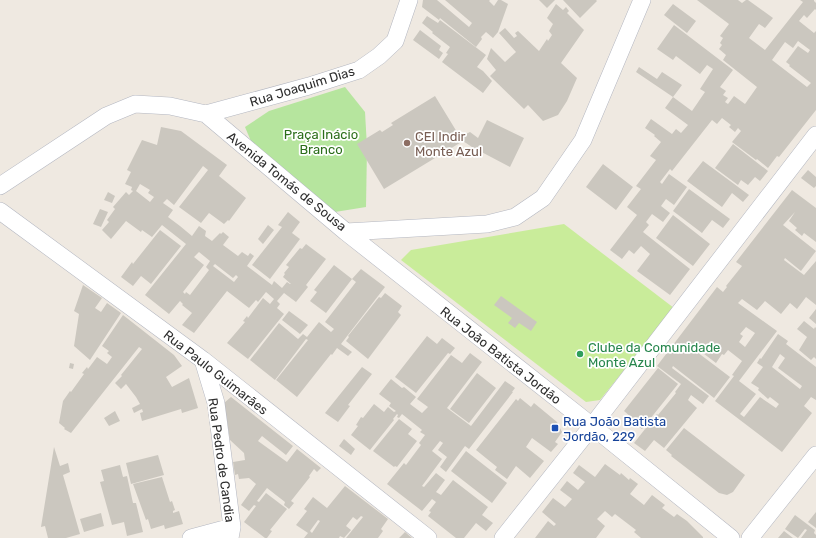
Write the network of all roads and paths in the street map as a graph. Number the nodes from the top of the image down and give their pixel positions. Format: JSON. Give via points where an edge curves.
{"nodes":[{"id":1,"x":409,"y":0,"type":"edge"},
{"id":2,"x":642,"y":0,"type":"edge"},
{"id":3,"x":206,"y":114,"type":"junction"},
{"id":4,"x":816,"y":135,"type":"edge"},
{"id":5,"x":0,"y":186,"type":"edge"},
{"id":6,"x":0,"y":211,"type":"edge"},
{"id":7,"x":346,"y":232,"type":"junction"},
{"id":8,"x":203,"y":360,"type":"junction"},
{"id":9,"x":592,"y":426,"type":"junction"},
{"id":10,"x":816,"y":455,"type":"edge"},
{"id":11,"x":231,"y":533,"type":"edge"},
{"id":12,"x":191,"y":538,"type":"edge"},
{"id":13,"x":428,"y":538,"type":"edge"},
{"id":14,"x":503,"y":538,"type":"edge"},
{"id":15,"x":731,"y":538,"type":"edge"},
{"id":16,"x":750,"y":538,"type":"edge"}],
"edges":[{"from":1,"to":3,"type":"street","name":"Rua Joaquim Dias","via":[[395,41],[359,70]]},
{"from":2,"to":7,"type":"street","name":"Avenida Tomás de Sousa","via":[[583,140],[543,198],[516,217],[487,224]]},
{"from":3,"to":5,"type":"street","name":"Avenida Tomás de Sousa","via":[[170,106],[135,104],[106,116]]},
{"from":3,"to":7,"type":"street","name":"Avenida Tomás de Sousa"},
{"from":4,"to":9,"type":"street"},
{"from":6,"to":8,"type":"street","name":"Rua Paulo Guimarães"},
{"from":7,"to":9,"type":"street","name":"Rua João Batista Jordão"},
{"from":8,"to":11,"type":"street","name":"Rua Pedro de Candia","via":[[216,403]]},
{"from":8,"to":13,"type":"street","name":"Rua Paulo Guimarães"},
{"from":9,"to":14,"type":"street"},
{"from":9,"to":15,"type":"street","name":"Rua João Batista Jordão"},
{"from":10,"to":16,"type":"street"},
{"from":11,"to":12,"type":"street"}]}
